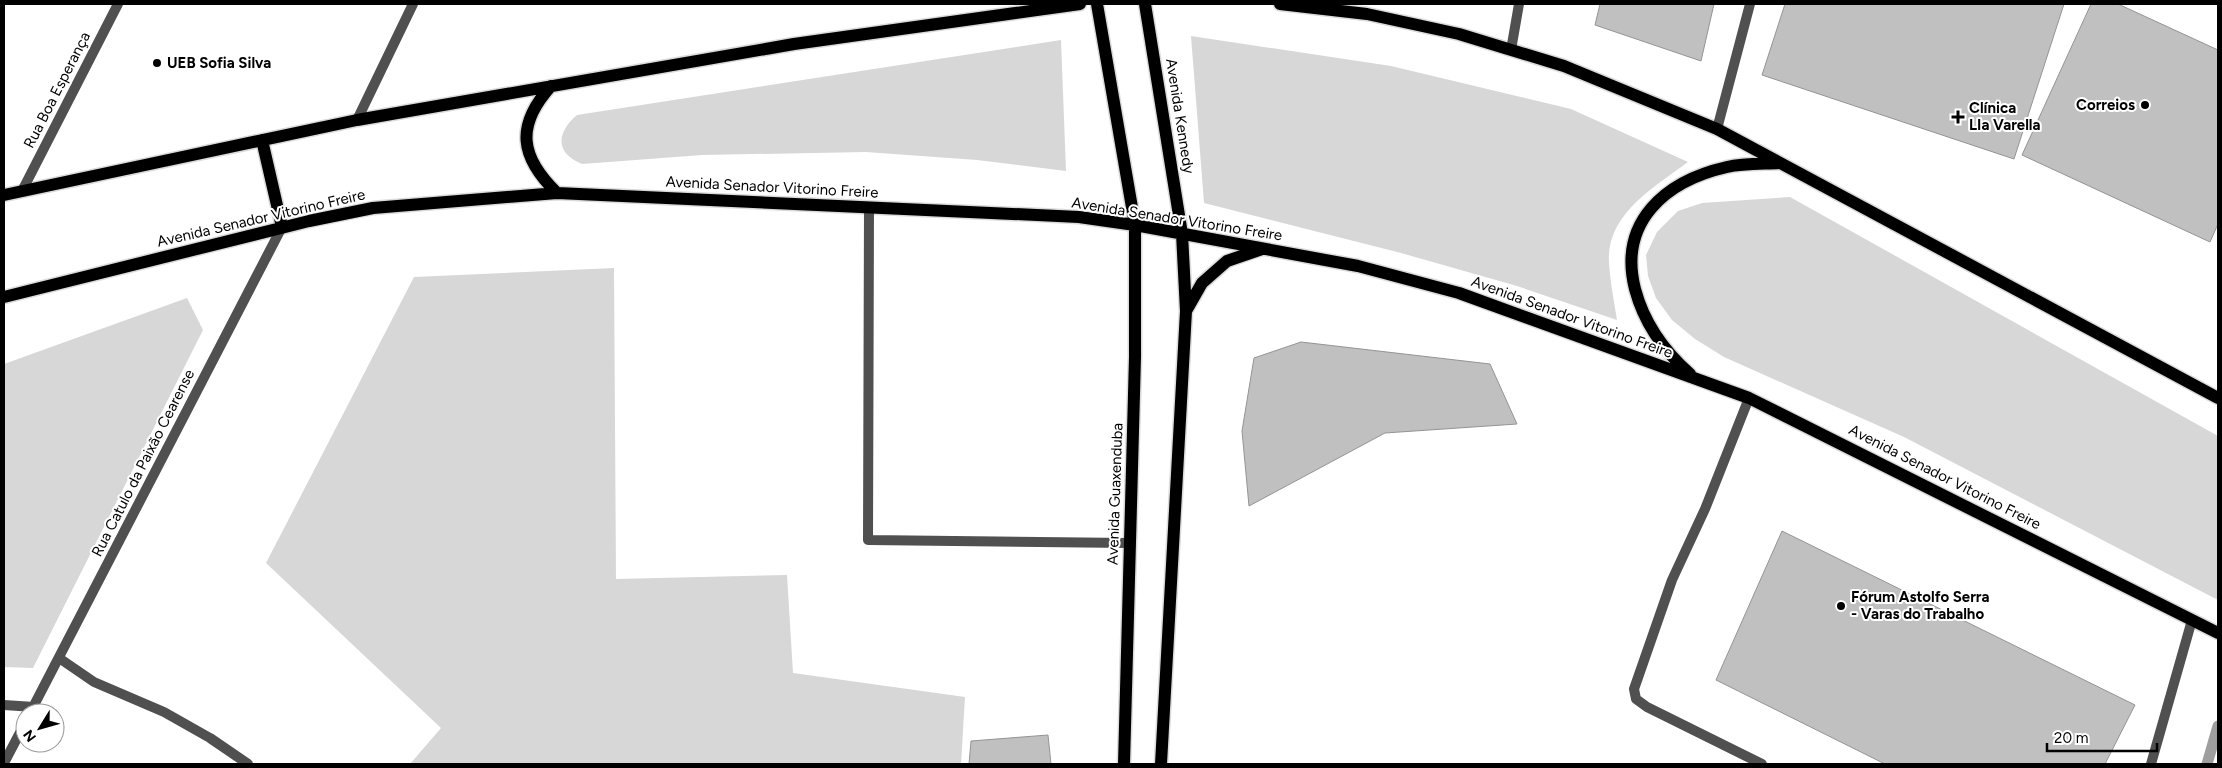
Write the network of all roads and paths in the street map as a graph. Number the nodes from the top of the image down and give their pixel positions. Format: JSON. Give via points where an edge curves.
{"nodes":[{"id":1,"x":118,"y":4,"type":"edge"},
{"id":2,"x":413,"y":4,"type":"edge"},
{"id":3,"x":1080,"y":4,"type":"edge"},
{"id":4,"x":1098,"y":4,"type":"edge"},
{"id":5,"x":1145,"y":4,"type":"edge"},
{"id":6,"x":1280,"y":4,"type":"edge"},
{"id":7,"x":1519,"y":4,"type":"edge"},
{"id":8,"x":1750,"y":4,"type":"edge"},
{"id":9,"x":1511,"y":50,"type":"junction"},
{"id":10,"x":551,"y":86,"type":"junction"},
{"id":11,"x":357,"y":120,"type":"junction"},
{"id":12,"x":1717,"y":129,"type":"junction"},
{"id":13,"x":262,"y":140,"type":"junction"},
{"id":14,"x":1780,"y":163,"type":"junction"},
{"id":15,"x":22,"y":191,"type":"junction"},
{"id":16,"x":557,"y":193,"type":"junction"},
{"id":17,"x":4,"y":195,"type":"edge"},
{"id":18,"x":869,"y":208,"type":"junction"},
{"id":19,"x":1135,"y":225,"type":"junction"},
{"id":20,"x":282,"y":227,"type":"junction"},
{"id":21,"x":1182,"y":234,"type":"junction"},
{"id":22,"x":1264,"y":248,"type":"junction"},
{"id":23,"x":4,"y":297,"type":"edge"},
{"id":24,"x":1186,"y":311,"type":"junction"},
{"id":25,"x":1695,"y":379,"type":"junction"},
{"id":26,"x":1749,"y":398,"type":"junction"},
{"id":27,"x":2218,"y":398,"type":"edge"},
{"id":28,"x":1130,"y":543,"type":"junction"},
{"id":29,"x":2192,"y":620,"type":"junction"},
{"id":30,"x":2218,"y":633,"type":"edge"},
{"id":31,"x":59,"y":658,"type":"junction"},
{"id":32,"x":36,"y":703,"type":"edge"},
{"id":33,"x":15,"y":743,"type":"edge"},
{"id":34,"x":4,"y":764,"type":"edge"},
{"id":35,"x":248,"y":764,"type":"edge"},
{"id":36,"x":1124,"y":764,"type":"edge"},
{"id":37,"x":1161,"y":764,"type":"edge"},
{"id":38,"x":1762,"y":764,"type":"edge"},
{"id":39,"x":2151,"y":764,"type":"edge"}],
"edges":[{"from":1,"to":15,"type":"street","name":"Rua Boa Esperança"},
{"from":2,"to":11,"type":"street"},
{"from":3,"to":10,"type":"main road","via":[[794,44]]},
{"from":4,"to":19,"type":"main road"},
{"from":5,"to":21,"type":"main road","name":"Avenida Kennedy"},
{"from":6,"to":9,"type":"main road","via":[[1367,14],[1459,34]]},
{"from":7,"to":9,"type":"street"},
{"from":8,"to":12,"type":"street"},
{"from":9,"to":12,"type":"main road","via":[[1564,66]]},
{"from":10,"to":11,"type":"main road"},
{"from":10,"to":16,"type":"main road","via":[[531,112],[526,138],[534,166]]},
{"from":11,"to":13,"type":"main road"},
{"from":12,"to":14,"type":"main road"},
{"from":13,"to":15,"type":"main road"},
{"from":13,"to":20,"type":"main road"},
{"from":14,"to":25,"type":"main road","via":[[1729,167],[1683,184],[1646,214],[1633,241],[1631,272],[1644,316],[1669,354]]},
{"from":14,"to":27,"type":"main road"},
{"from":15,"to":17,"type":"main road"},
{"from":16,"to":18,"type":"main road","name":"Avenida Senador Vitorino Freire"},
{"from":16,"to":20,"type":"main road","name":"Avenida Senador Vitorino Freire","via":[[373,208]]},
{"from":18,"to":19,"type":"main road","name":"Avenida Senador Vitorino Freire","via":[[1079,217]]},
{"from":18,"to":28,"type":"street","via":[[868,540]]},
{"from":19,"to":21,"type":"main road","name":"Avenida Senador Vitorino Freire"},
{"from":19,"to":28,"type":"main road","name":"Avenida Guaxenduba"},
{"from":20,"to":23,"type":"main road","name":"Avenida Senador Vitorino Freire"},
{"from":20,"to":31,"type":"street","name":"Rua Catulo da Paixão Cearense"},
{"from":21,"to":22,"type":"main road","name":"Avenida Senador Vitorino Freire"},
{"from":21,"to":24,"type":"main road"},
{"from":22,"to":24,"type":"main road","via":[[1227,261],[1202,283]]},
{"from":22,"to":25,"type":"main road","name":"Avenida Senador Vitorino Freire","via":[[1358,266],[1459,293]]},
{"from":24,"to":37,"type":"main road"},
{"from":25,"to":26,"type":"main road","name":"Avenida Senador Vitorino Freire"},
{"from":26,"to":29,"type":"main road","name":"Avenida Senador Vitorino Freire"},
{"from":26,"to":38,"type":"street","via":[[1705,510],[1672,580],[1634,689],[1636,698],[1647,706]]},
{"from":28,"to":36,"type":"main road","name":"Avenida Guaxenduba"},
{"from":29,"to":30,"type":"main road","name":"Avenida Senador Vitorino Freire"},
{"from":29,"to":39,"type":"street"},
{"from":31,"to":32,"type":"street","name":"Rua Catulo da Paixão Cearense"},
{"from":31,"to":35,"type":"street","via":[[94,682],[164,712]]},
{"from":33,"to":34,"type":"street"}]}
